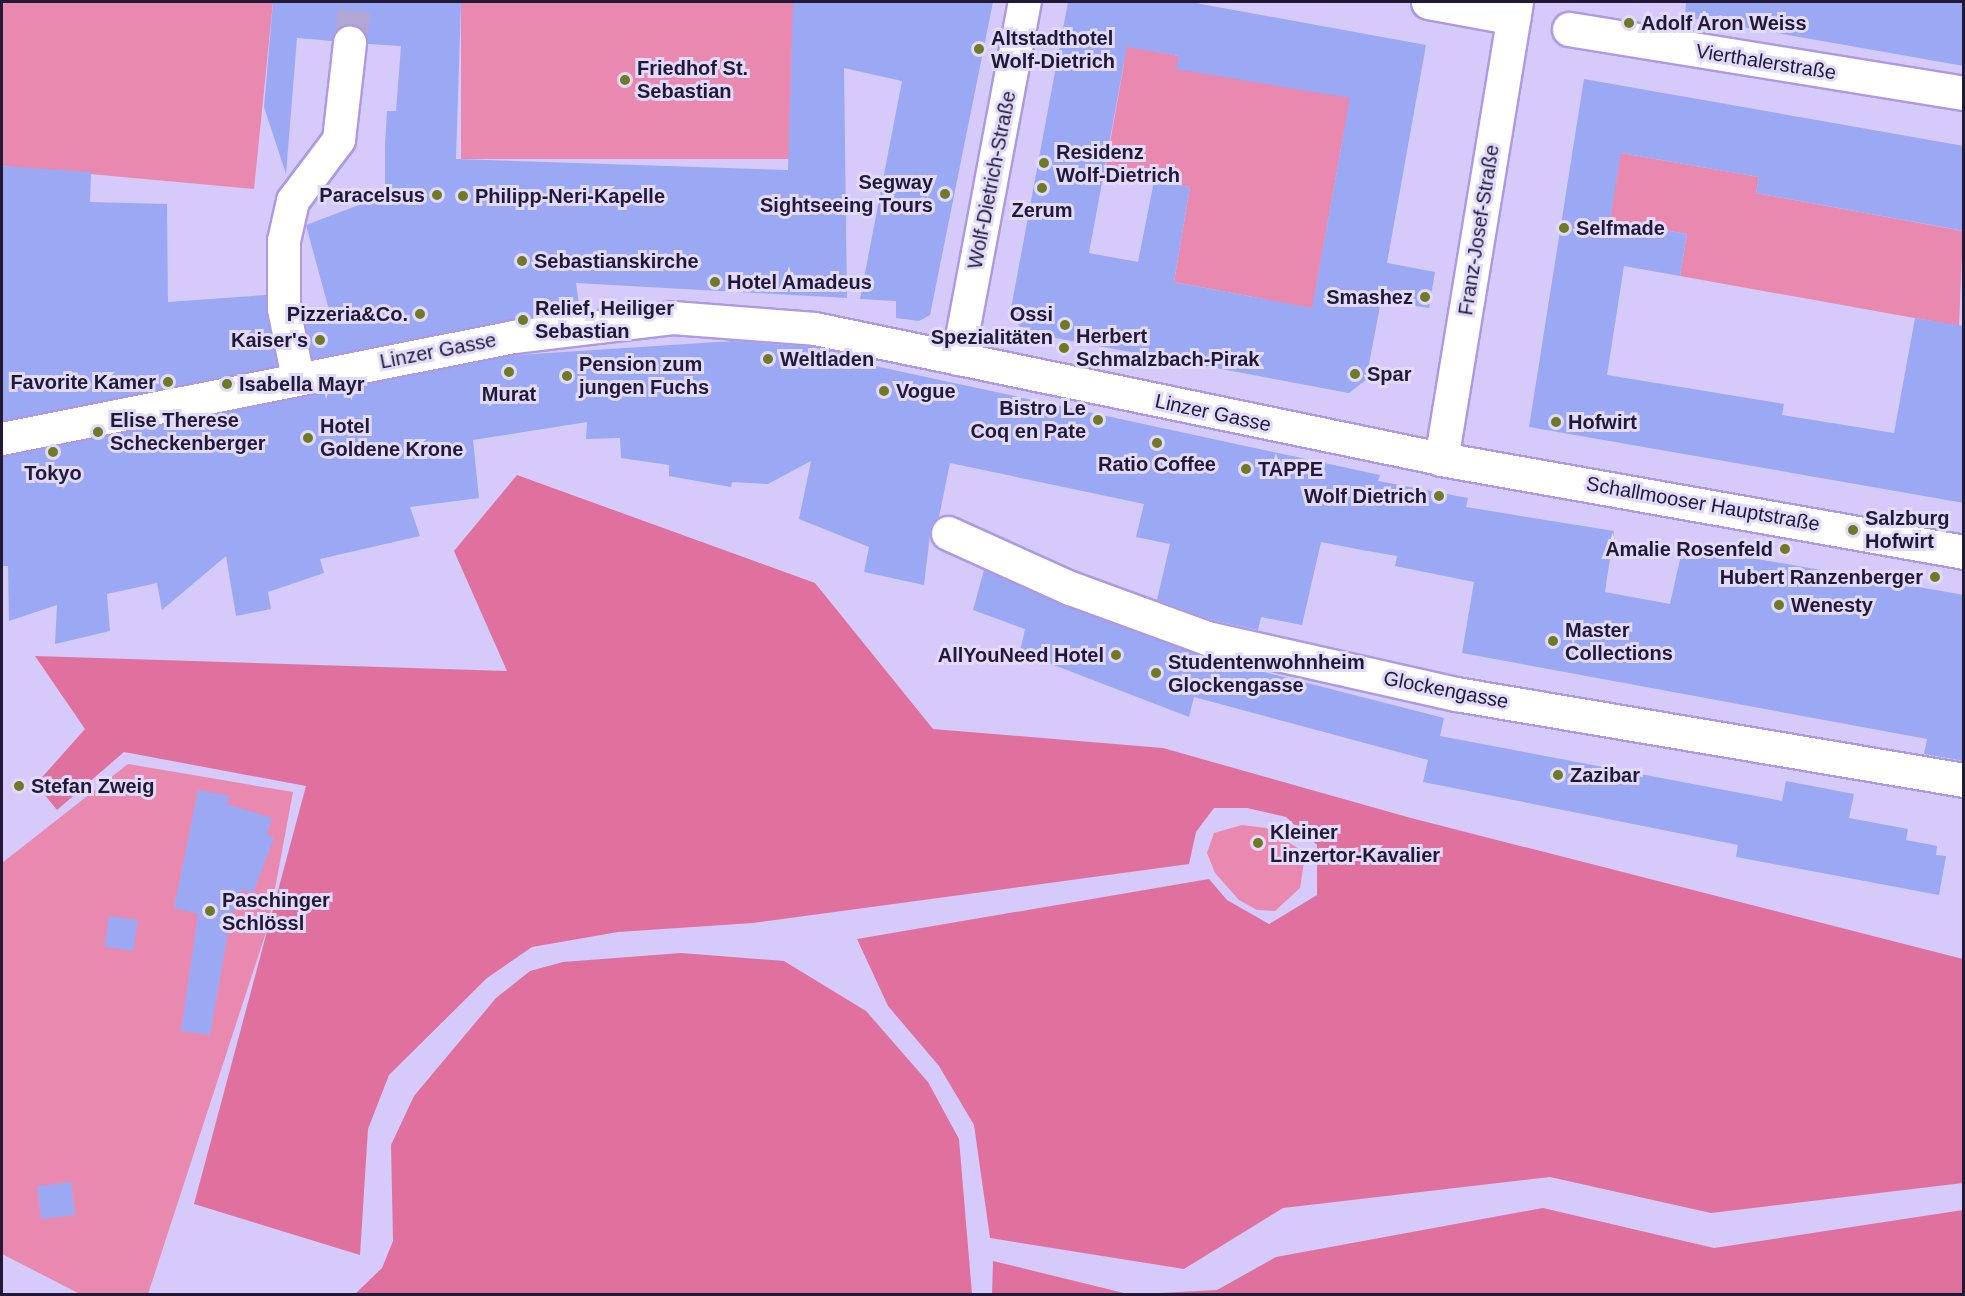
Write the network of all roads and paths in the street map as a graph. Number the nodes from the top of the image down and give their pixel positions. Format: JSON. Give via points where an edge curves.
{"nodes":[{"id":1,"x":1025,"y":2,"type":"edge"},
{"id":2,"x":1428,"y":2,"type":"edge"},
{"id":3,"x":1515,"y":10,"type":"edge"},
{"id":4,"x":1569,"y":29,"type":"dead end"},
{"id":5,"x":350,"y":43,"type":"tunnel mouth"},
{"id":6,"x":1964,"y":93,"type":"edge"},
{"id":7,"x":974,"y":371,"type":"junction"},
{"id":8,"x":298,"y":378,"type":"junction"},
{"id":9,"x":2,"y":439,"type":"edge"},
{"id":10,"x":1441,"y":459,"type":"junction"},
{"id":11,"x":948,"y":533,"type":"dead end"},
{"id":12,"x":1964,"y":552,"type":"edge"},
{"id":13,"x":1964,"y":780,"type":"edge"}],
"edges":[{"from":1,"to":7,"type":"street","name":"Wolf-Dietrich-Straße"},
{"from":2,"to":3,"type":"street"},
{"from":3,"to":10,"type":"street","name":"Franz-Josef-Straße"},
{"from":4,"to":6,"type":"street","name":"Vierthalerstraße"},
{"from":5,"to":8,"type":"street","via":[[339,140],[293,201],[284,241],[284,309]]},
{"from":7,"to":8,"type":"street","name":"Linzer Gasse","via":[[815,329],[673,318],[514,337]]},
{"from":7,"to":10,"type":"street","name":"Linzer Gasse"},
{"from":8,"to":9,"type":"street","name":"Linzer Gasse"},
{"from":10,"to":12,"type":"street","name":"Schallmooser Hauptstraße"},
{"from":11,"to":13,"type":"street","name":"Glockengasse","via":[[1070,588],[1207,638],[1456,694]]}]}
